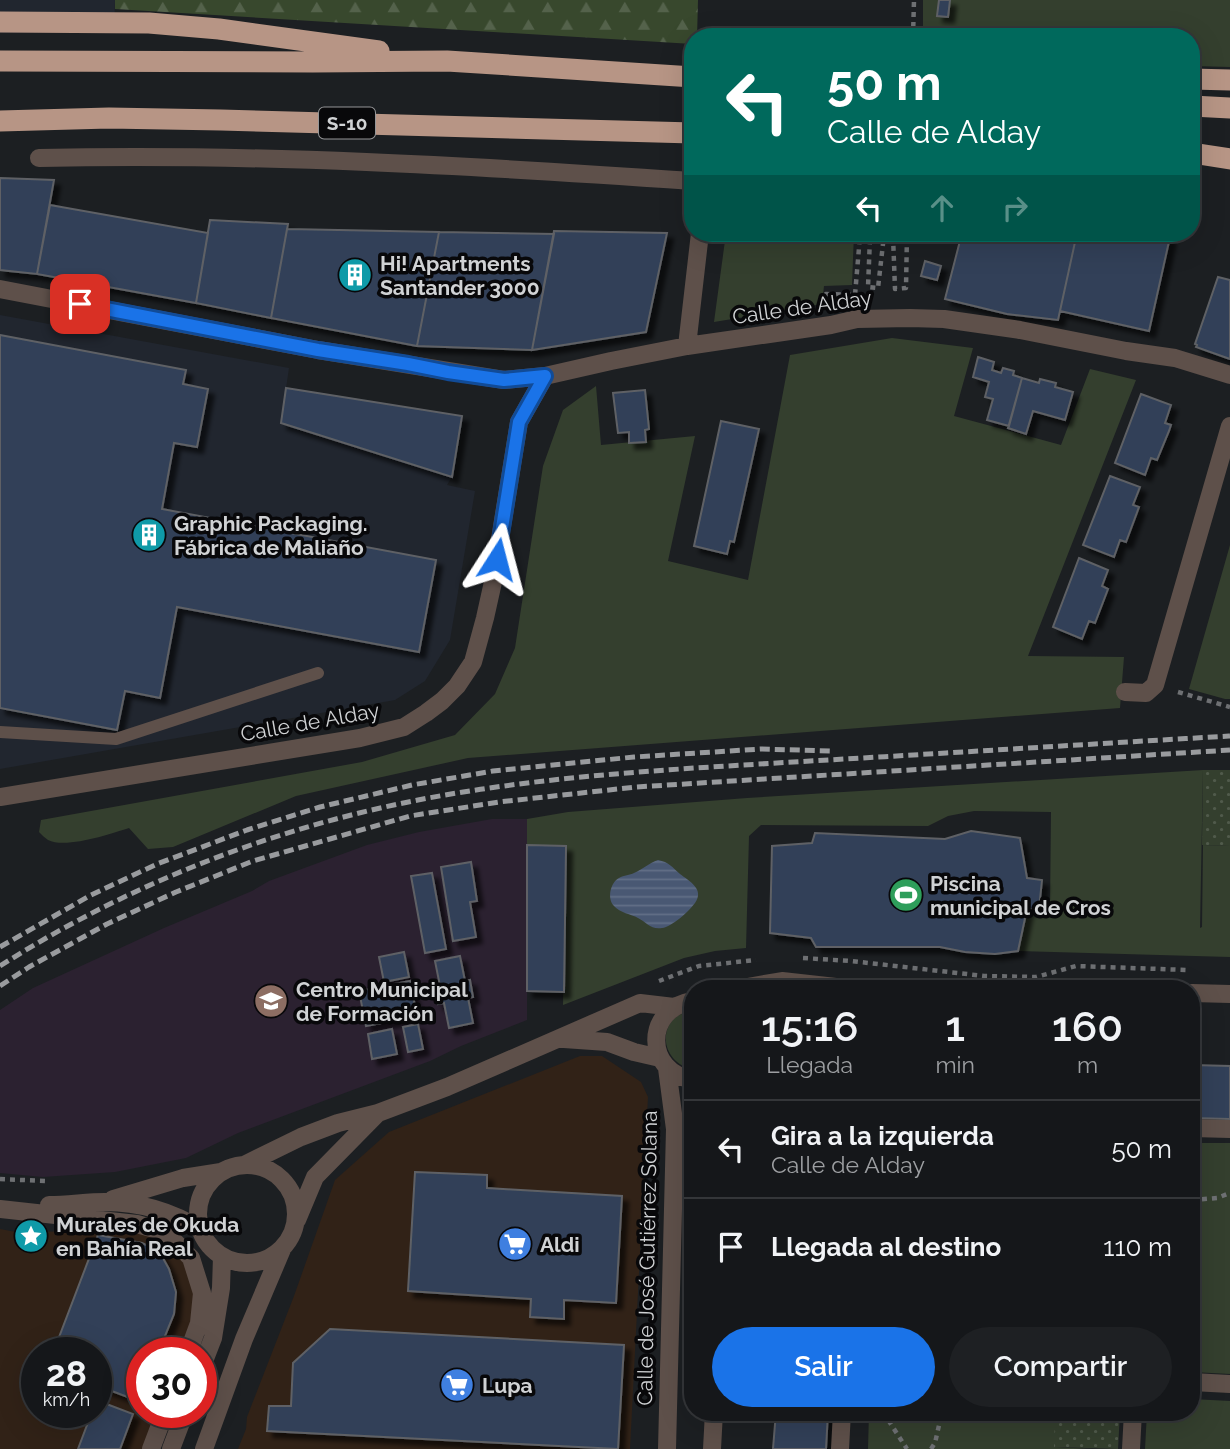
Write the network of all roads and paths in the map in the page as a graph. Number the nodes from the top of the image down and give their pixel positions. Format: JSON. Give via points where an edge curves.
{"nodes":[{"id":1,"x":914,"y":0,"type":"edge"},
{"id":2,"x":0,"y":22,"type":"edge"},
{"id":3,"x":912,"y":28,"type":"edge"},
{"id":4,"x":0,"y":61,"type":"edge"},
{"id":5,"x":447,"y":61,"type":"junction"},
{"id":6,"x":684,"y":76,"type":"edge"},
{"id":7,"x":1200,"y":79,"type":"edge"},
{"id":8,"x":1230,"y":80,"type":"edge"},
{"id":9,"x":1200,"y":106,"type":"edge"},
{"id":10,"x":1230,"y":108,"type":"edge"},
{"id":11,"x":0,"y":121,"type":"edge"},
{"id":12,"x":684,"y":133,"type":"edge"},
{"id":13,"x":1230,"y":150,"type":"edge"},
{"id":14,"x":1200,"y":151,"type":"edge"},
{"id":15,"x":1200,"y":153,"type":"edge"},
{"id":16,"x":39,"y":158,"type":"dead end"},
{"id":17,"x":1230,"y":159,"type":"edge"},
{"id":18,"x":684,"y":180,"type":"edge"},
{"id":19,"x":699,"y":242,"type":"edge"},
{"id":20,"x":859,"y":242,"type":"edge"},
{"id":21,"x":870,"y":242,"type":"edge"},
{"id":22,"x":883,"y":242,"type":"edge"},
{"id":23,"x":893,"y":242,"type":"edge"},
{"id":24,"x":907,"y":242,"type":"edge"},
{"id":25,"x":0,"y":289,"type":"edge"},
{"id":26,"x":831,"y":325,"type":"junction"},
{"id":27,"x":687,"y":346,"type":"junction"},
{"id":28,"x":545,"y":376,"type":"junction"},
{"id":29,"x":1230,"y":376,"type":"edge"},
{"id":30,"x":1230,"y":426,"type":"edge"},
{"id":31,"x":318,"y":673,"type":"dead end"},
{"id":32,"x":1125,"y":692,"type":"dead end"},
{"id":33,"x":1178,"y":692,"type":"dead end"},
{"id":34,"x":1230,"y":707,"type":"edge"},
{"id":35,"x":0,"y":732,"type":"edge"},
{"id":36,"x":0,"y":797,"type":"edge"},
{"id":37,"x":1200,"y":993,"type":"edge"},
{"id":38,"x":1230,"y":994,"type":"edge"},
{"id":39,"x":684,"y":1002,"type":"edge"},
{"id":40,"x":674,"y":1007,"type":"junction"},
{"id":41,"x":561,"y":1039,"type":"junction"},
{"id":42,"x":663,"y":1063,"type":"junction"},
{"id":43,"x":684,"y":1078,"type":"edge"},
{"id":44,"x":378,"y":1113,"type":"junction"},
{"id":45,"x":1200,"y":1128,"type":"edge"},
{"id":46,"x":1230,"y":1129,"type":"edge"},
{"id":47,"x":244,"y":1165,"type":"junction"},
{"id":48,"x":222,"y":1172,"type":"junction"},
{"id":49,"x":1230,"y":1192,"type":"edge"},
{"id":50,"x":1200,"y":1199,"type":"edge"},
{"id":51,"x":103,"y":1202,"type":"junction"},
{"id":52,"x":0,"y":1208,"type":"edge"},
{"id":53,"x":295,"y":1223,"type":"junction"},
{"id":54,"x":201,"y":1230,"type":"junction"},
{"id":55,"x":284,"y":1247,"type":"junction"},
{"id":56,"x":222,"y":1256,"type":"junction"},
{"id":57,"x":194,"y":1337,"type":"edge"},
{"id":58,"x":213,"y":1337,"type":"edge"},
{"id":59,"x":1200,"y":1382,"type":"edge"},
{"id":60,"x":1230,"y":1384,"type":"edge"},
{"id":61,"x":714,"y":1421,"type":"edge"},
{"id":62,"x":842,"y":1421,"type":"edge"},
{"id":63,"x":889,"y":1421,"type":"edge"},
{"id":64,"x":940,"y":1421,"type":"edge"},
{"id":65,"x":1133,"y":1421,"type":"edge"},
{"id":66,"x":159,"y":1428,"type":"edge"},
{"id":67,"x":179,"y":1428,"type":"edge"},
{"id":68,"x":151,"y":1449,"type":"edge"},
{"id":69,"x":171,"y":1449,"type":"edge"},
{"id":70,"x":204,"y":1449,"type":"edge"},
{"id":71,"x":667,"y":1449,"type":"edge"},
{"id":72,"x":712,"y":1449,"type":"edge"},
{"id":73,"x":840,"y":1449,"type":"edge"},
{"id":74,"x":907,"y":1449,"type":"edge"},
{"id":75,"x":931,"y":1449,"type":"edge"},
{"id":76,"x":1131,"y":1449,"type":"edge"}],
"edges":[{"from":1,"to":3,"type":"path"},
{"from":2,"to":5,"type":"highway","via":[[195,27]]},
{"from":4,"to":5,"type":"highway"},
{"from":5,"to":6,"type":"highway"},
{"from":7,"to":8,"type":"highway"},
{"from":9,"to":10,"type":"highway"},
{"from":11,"to":12,"type":"highway","number":"S-10","via":[[110,118]]},
{"from":13,"to":14,"type":"highway"},
{"from":15,"to":17,"type":"highway"},
{"from":16,"to":18,"type":"street","via":[[328,160]]},
{"from":19,"to":27,"type":"street"},
{"from":20,"to":26,"type":"path","via":[[855,295],[826,294]]},
{"from":21,"to":22,"type":"path","via":[[868,287],[878,288]]},
{"from":23,"to":24,"type":"path","via":[[895,289],[906,288]]},
{"from":25,"to":28,"type":"street","name":"Calle de Alday","via":[[448,372],[504,380]]},
{"from":26,"to":27,"type":"street","name":"Calle de Alday"},
{"from":26,"to":29,"type":"street","name":"Calle de Alday","via":[[857,319],[944,319],[1175,358]]},
{"from":27,"to":28,"type":"street","name":"Calle de Alday"},
{"from":28,"to":36,"type":"street","name":"Calle de Alday","via":[[519,422],[493,582],[473,662],[442,701],[404,727],[360,738]]},
{"from":30,"to":32,"type":"street","via":[[1155,685],[1146,693]]},
{"from":31,"to":35,"type":"lane","via":[[116,739]]},
{"from":33,"to":34,"type":"path"},
{"from":37,"to":38,"type":"street"},
{"from":39,"to":40,"type":"street"},
{"from":40,"to":41,"type":"street","via":[[640,1003]]},
{"from":40,"to":42,"type":"street","name":"Calle de José Gutiérrez Solana","via":[[665,1014],[656,1036]]},
{"from":41,"to":42,"type":"street","via":[[607,1042]]},
{"from":41,"to":44,"type":"street"},
{"from":42,"to":43,"type":"street"},
{"from":42,"to":71,"type":"street","name":"Calle de José Gutiérrez Solana","via":[[675,1129]]},
{"from":44,"to":47,"type":"street","via":[[338,1123]]},
{"from":44,"to":53,"type":"street","via":[[315,1177]]},
{"from":45,"to":46,"type":"street"},
{"from":47,"to":48,"type":"street"},
{"from":47,"to":53,"type":"street","via":[[258,1166],[284,1181],[296,1208]]},
{"from":48,"to":51,"type":"street","via":[[183,1178]]},
{"from":48,"to":54,"type":"street","via":[[209,1182],[201,1197]]},
{"from":49,"to":50,"type":"path"},
{"from":51,"to":52,"type":"street"},
{"from":51,"to":54,"type":"street","via":[[159,1210]]},
{"from":52,"to":57,"type":"street","via":[[137,1224],[165,1232],[191,1258],[202,1293]]},
{"from":53,"to":55,"type":"street"},
{"from":54,"to":56,"type":"street"},
{"from":55,"to":56,"type":"street","via":[[254,1263]]},
{"from":55,"to":70,"type":"street"},
{"from":56,"to":58,"type":"street"},
{"from":59,"to":60,"type":"street"},
{"from":61,"to":72,"type":"street"},
{"from":62,"to":73,"type":"street"},
{"from":63,"to":74,"type":"path"},
{"from":64,"to":75,"type":"path"},
{"from":65,"to":76,"type":"street"},
{"from":66,"to":68,"type":"street"},
{"from":67,"to":69,"type":"street"}]}
